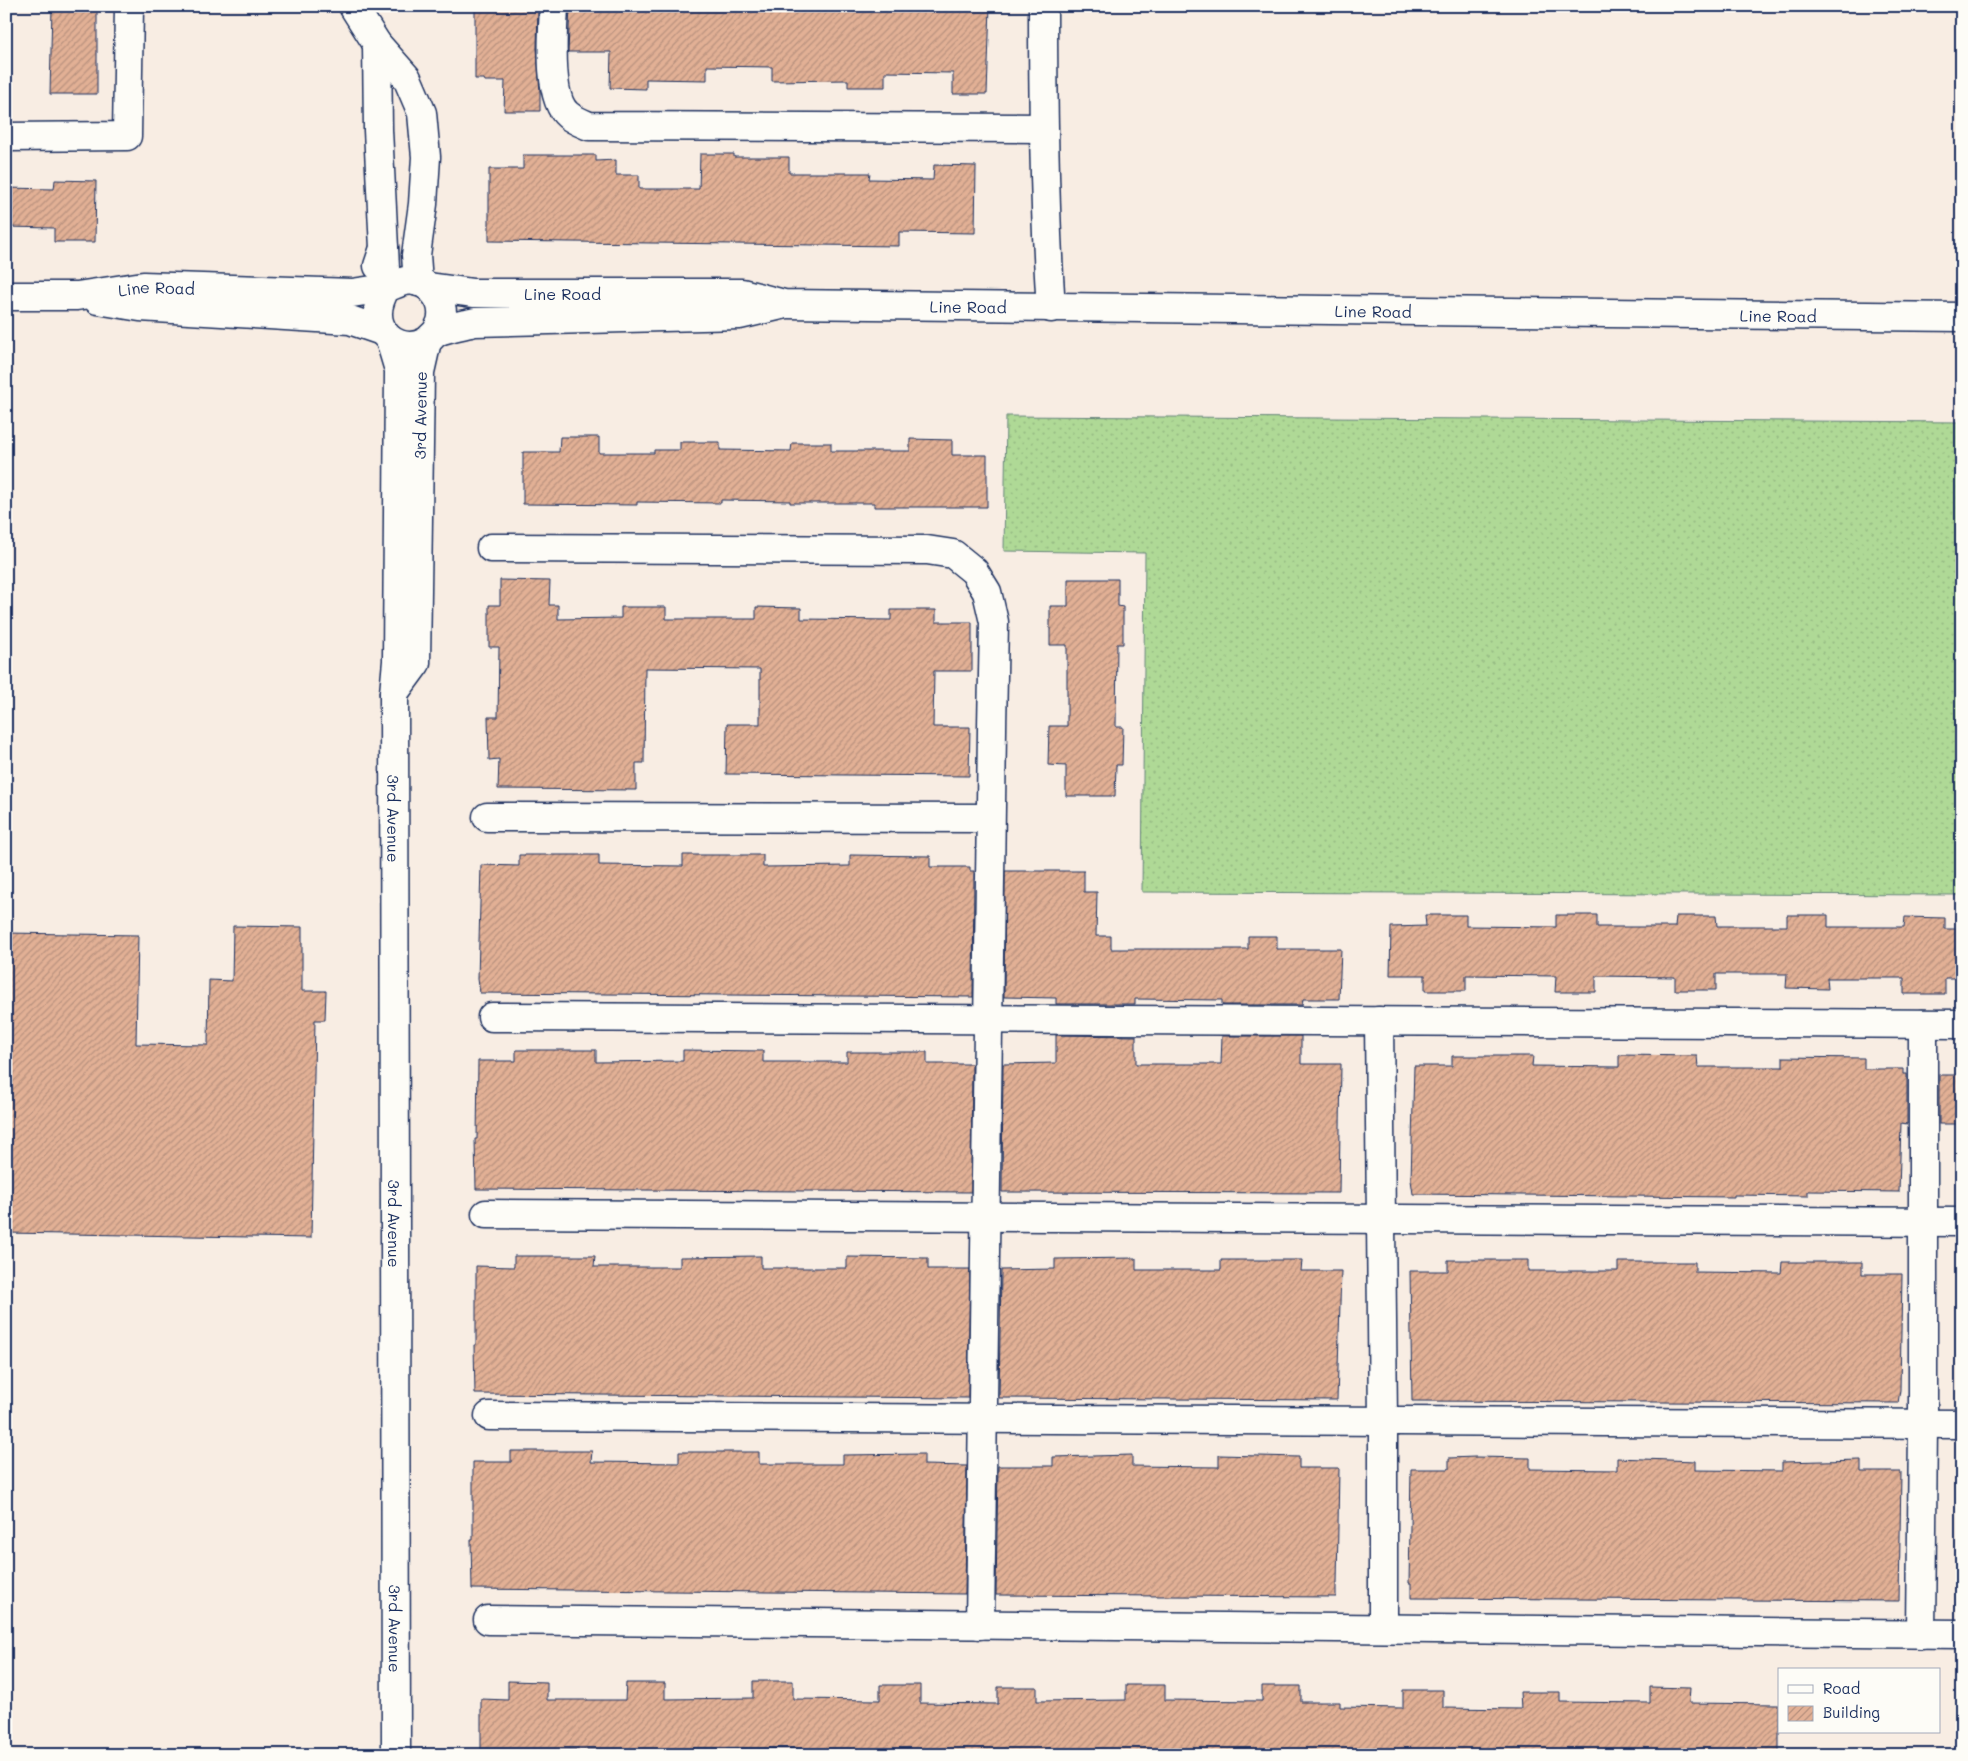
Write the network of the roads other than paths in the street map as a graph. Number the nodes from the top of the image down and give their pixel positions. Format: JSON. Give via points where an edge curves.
{"nodes":[{"id":1,"x":129,"y":6,"type":"edge"},
{"id":2,"x":353,"y":6,"type":"edge"},
{"id":3,"x":554,"y":6,"type":"edge"},
{"id":4,"x":1043,"y":6,"type":"edge"},
{"id":5,"x":377,"y":44,"type":"junction"},
{"id":6,"x":1042,"y":128,"type":"junction"},
{"id":7,"x":6,"y":137,"type":"edge"},
{"id":8,"x":384,"y":248,"type":"junction"},
{"id":9,"x":424,"y":284,"type":"junction"},
{"id":10,"x":386,"y":288,"type":"junction"},
{"id":11,"x":352,"y":292,"type":"junction"},
{"id":12,"x":6,"y":296,"type":"edge"},
{"id":13,"x":77,"y":296,"type":"junction"},
{"id":14,"x":784,"y":304,"type":"junction"},
{"id":15,"x":1050,"y":308,"type":"junction"},
{"id":16,"x":1962,"y":317,"type":"edge"},
{"id":17,"x":386,"y":335,"type":"junction"},
{"id":18,"x":432,"y":337,"type":"junction"},
{"id":19,"x":491,"y":548,"type":"dead end"},
{"id":20,"x":394,"y":693,"type":"junction"},
{"id":21,"x":487,"y":817,"type":"dead end"},
{"id":22,"x":990,"y":818,"type":"junction"},
{"id":23,"x":492,"y":1016,"type":"dead end"},
{"id":24,"x":988,"y":1019,"type":"junction"},
{"id":25,"x":1379,"y":1020,"type":"junction"},
{"id":26,"x":1923,"y":1024,"type":"junction"},
{"id":27,"x":1962,"y":1024,"type":"edge"},
{"id":28,"x":486,"y":1214,"type":"dead end"},
{"id":29,"x":986,"y":1217,"type":"junction"},
{"id":30,"x":1381,"y":1219,"type":"junction"},
{"id":31,"x":1923,"y":1222,"type":"junction"},
{"id":32,"x":1962,"y":1222,"type":"edge"},
{"id":33,"x":489,"y":1416,"type":"dead end"},
{"id":34,"x":984,"y":1418,"type":"junction"},
{"id":35,"x":1383,"y":1421,"type":"junction"},
{"id":36,"x":1923,"y":1424,"type":"junction"},
{"id":37,"x":1962,"y":1424,"type":"edge"},
{"id":38,"x":488,"y":1620,"type":"dead end"},
{"id":39,"x":980,"y":1624,"type":"junction"},
{"id":40,"x":1384,"y":1628,"type":"junction"},
{"id":41,"x":1921,"y":1634,"type":"junction"},
{"id":42,"x":1962,"y":1634,"type":"edge"},
{"id":43,"x":396,"y":1755,"type":"edge"}],
"edges":[{"from":1,"to":7,"type":"street","via":[[128,136]]},
{"from":2,"to":5,"type":"street"},
{"from":3,"to":6,"type":"street","via":[[556,94],[567,115],[589,126]]},
{"from":4,"to":6,"type":"street"},
{"from":5,"to":8,"type":"street"},
{"from":5,"to":9,"type":"street","via":[[407,78],[422,113],[426,158],[416,255]]},
{"from":6,"to":15,"type":"street"},
{"from":8,"to":10,"type":"street"},
{"from":8,"to":11,"type":"street","via":[[367,283]]},
{"from":9,"to":10,"type":"street","name":"Line Road","via":[[406,281]]},
{"from":9,"to":14,"type":"street","name":"Line Road","via":[[473,293],[742,293]]},
{"from":9,"to":18,"type":"street","via":[[438,296],[442,308],[442,321]]},
{"from":10,"to":11,"type":"street","name":"Line Road"},
{"from":10,"to":17,"type":"street","via":[[378,306],[378,318]]},
{"from":11,"to":13,"type":"street","name":"Line Road","via":[[143,286]]},
{"from":12,"to":13,"type":"street","name":"Line Road"},
{"from":13,"to":17,"type":"street","name":"Line Road","via":[[140,307],[350,320]]},
{"from":14,"to":15,"type":"street","name":"Line Road"},
{"from":14,"to":18,"type":"street","name":"Line Road","via":[[740,315],[475,322]]},
{"from":15,"to":16,"type":"street","name":"Line Road"},
{"from":17,"to":18,"type":"street","name":"Line Road","via":[[402,346],[415,346]]},
{"from":17,"to":20,"type":"street","name":"3rd Avenue","via":[[400,370]]},
{"from":18,"to":20,"type":"street","name":"3rd Avenue","via":[[420,372],[416,662]]},
{"from":19,"to":22,"type":"street","via":[[927,550],[953,554],[974,571],[987,592],[994,622]]},
{"from":20,"to":43,"type":"street","name":"3rd Avenue"},
{"from":21,"to":22,"type":"street"},
{"from":22,"to":24,"type":"street"},
{"from":23,"to":24,"type":"street"},
{"from":24,"to":25,"type":"street"},
{"from":24,"to":29,"type":"street"},
{"from":25,"to":26,"type":"street"},
{"from":25,"to":30,"type":"street"},
{"from":26,"to":27,"type":"street"},
{"from":26,"to":31,"type":"street"},
{"from":28,"to":29,"type":"street"},
{"from":29,"to":30,"type":"street"},
{"from":29,"to":34,"type":"street"},
{"from":30,"to":31,"type":"street"},
{"from":30,"to":35,"type":"street"},
{"from":31,"to":32,"type":"street"},
{"from":31,"to":36,"type":"street"},
{"from":33,"to":34,"type":"street"},
{"from":34,"to":35,"type":"street"},
{"from":34,"to":39,"type":"street"},
{"from":35,"to":36,"type":"street"},
{"from":35,"to":40,"type":"street"},
{"from":36,"to":37,"type":"street"},
{"from":36,"to":41,"type":"street"},
{"from":38,"to":39,"type":"street"},
{"from":39,"to":40,"type":"street"},
{"from":40,"to":41,"type":"street"},
{"from":41,"to":42,"type":"street"}]}
